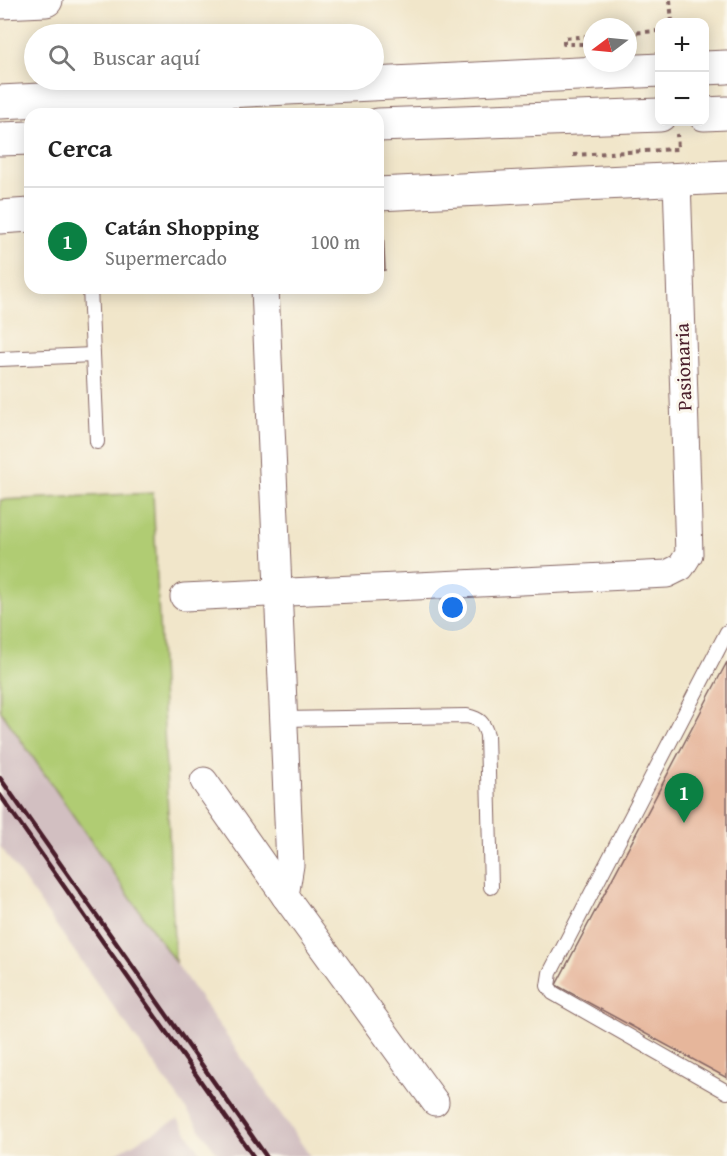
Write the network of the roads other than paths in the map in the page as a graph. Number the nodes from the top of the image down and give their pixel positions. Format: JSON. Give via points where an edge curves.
{"nodes":[{"id":1,"x":46,"y":0,"type":"edge"},
{"id":2,"x":0,"y":2,"type":"edge"},
{"id":3,"x":727,"y":67,"type":"edge"},
{"id":4,"x":709,"y":68,"type":"edge"},
{"id":5,"x":655,"y":70,"type":"edge"},
{"id":6,"x":384,"y":83,"type":"edge"},
{"id":7,"x":248,"y":90,"type":"edge"},
{"id":8,"x":0,"y":102,"type":"edge"},
{"id":9,"x":727,"y":113,"type":"edge"},
{"id":10,"x":709,"y":114,"type":"edge"},
{"id":11,"x":655,"y":115,"type":"edge"},
{"id":12,"x":384,"y":125,"type":"edge"},
{"id":13,"x":24,"y":138,"type":"edge"},
{"id":14,"x":0,"y":139,"type":"edge"},
{"id":15,"x":727,"y":177,"type":"edge"},
{"id":16,"x":677,"y":180,"type":"junction"},
{"id":17,"x":384,"y":194,"type":"edge"},
{"id":18,"x":24,"y":215,"type":"edge"},
{"id":19,"x":0,"y":217,"type":"edge"},
{"id":20,"x":90,"y":294,"type":"edge"},
{"id":21,"x":265,"y":294,"type":"edge"},
{"id":22,"x":93,"y":355,"type":"junction"},
{"id":23,"x":0,"y":359,"type":"edge"},
{"id":24,"x":97,"y":442,"type":"dead end"},
{"id":25,"x":279,"y":591,"type":"junction"},
{"id":26,"x":184,"y":597,"type":"dead end"},
{"id":27,"x":727,"y":632,"type":"edge"},
{"id":28,"x":283,"y":719,"type":"junction"},
{"id":29,"x":204,"y":781,"type":"dead end"},
{"id":30,"x":492,"y":887,"type":"dead end"},
{"id":31,"x":285,"y":896,"type":"junction"},
{"id":32,"x":727,"y":1092,"type":"edge"},
{"id":33,"x":435,"y":1102,"type":"dead end"}],
"edges":[{"from":1,"to":2,"type":"main road"},
{"from":3,"to":4,"type":"main road"},
{"from":5,"to":6,"type":"main road"},
{"from":7,"to":8,"type":"main road"},
{"from":9,"to":10,"type":"main road"},
{"from":11,"to":12,"type":"main road"},
{"from":13,"to":14,"type":"main road"},
{"from":15,"to":16,"type":"main road"},
{"from":16,"to":17,"type":"main road"},
{"from":16,"to":25,"type":"street","name":"Pasionaria","via":[[688,554],[681,567],[667,574]]},
{"from":18,"to":19,"type":"main road"},
{"from":20,"to":22,"type":"lane"},
{"from":21,"to":25,"type":"street"},
{"from":22,"to":23,"type":"lane"},
{"from":22,"to":24,"type":"lane"},
{"from":25,"to":26,"type":"street"},
{"from":25,"to":28,"type":"street"},
{"from":27,"to":32,"type":"lane","via":[[550,973],[548,986],[553,993]]},
{"from":28,"to":30,"type":"lane","via":[[477,718],[487,735]]},
{"from":28,"to":31,"type":"street","via":[[290,865]]},
{"from":29,"to":31,"type":"street"},
{"from":31,"to":33,"type":"street"}]}
